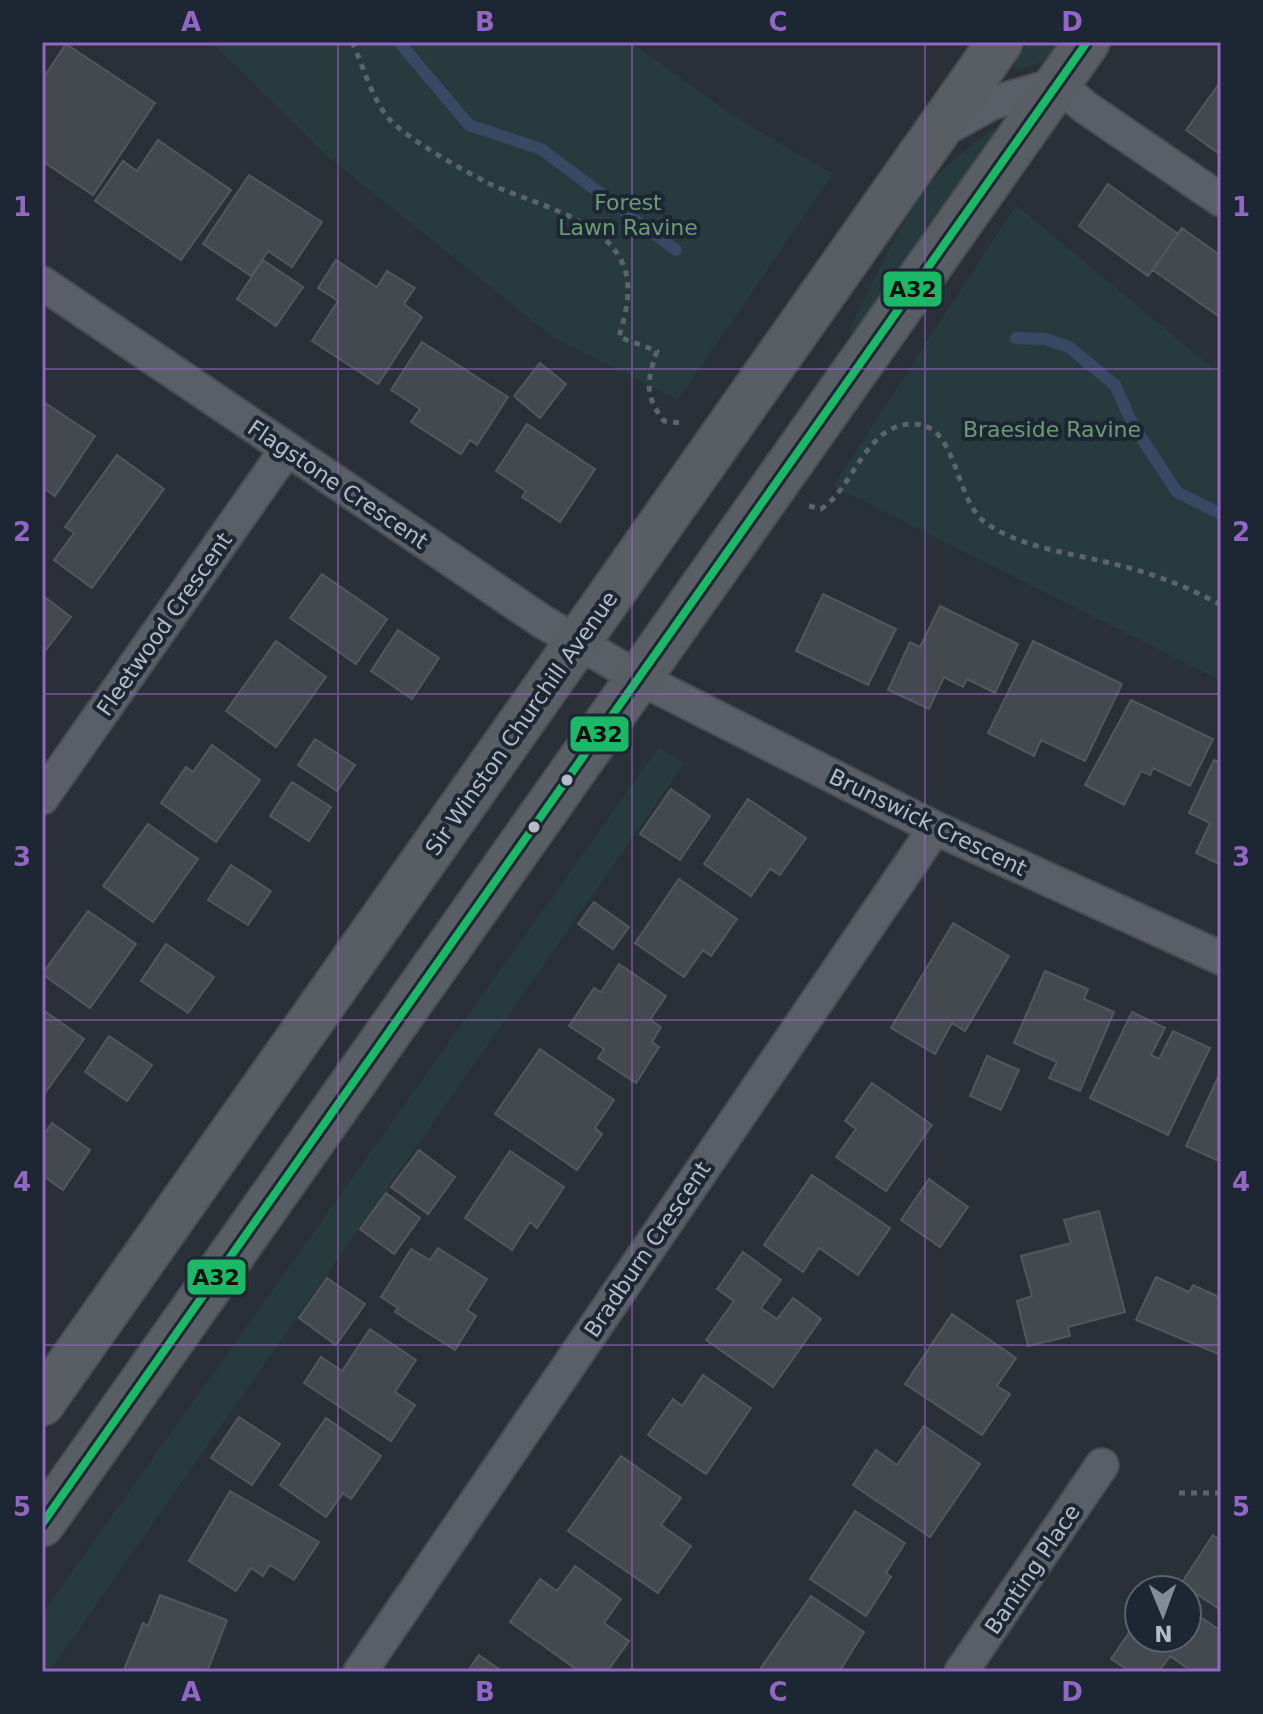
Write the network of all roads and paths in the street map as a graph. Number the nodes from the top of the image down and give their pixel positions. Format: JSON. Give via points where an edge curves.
{"nodes":[{"id":1,"x":352,"y":42,"type":"edge"},
{"id":2,"x":1000,"y":42,"type":"edge"},
{"id":3,"x":1087,"y":42,"type":"edge"},
{"id":4,"x":1058,"y":84,"type":"junction"},
{"id":5,"x":935,"y":135,"type":"junction"},
{"id":6,"x":1221,"y":200,"type":"edge"},
{"id":7,"x":42,"y":283,"type":"edge"},
{"id":8,"x":719,"y":441,"type":"junction"},
{"id":9,"x":286,"y":450,"type":"junction"},
{"id":10,"x":776,"y":483,"type":"junction"},
{"id":11,"x":1221,"y":605,"type":"edge"},
{"id":12,"x":578,"y":641,"type":"junction"},
{"id":13,"x":639,"y":678,"type":"junction"},
{"id":14,"x":42,"y":798,"type":"edge"},
{"id":15,"x":935,"y":828,"type":"junction"},
{"id":16,"x":1221,"y":958,"type":"edge"},
{"id":17,"x":42,"y":1403,"type":"edge"},
{"id":18,"x":1102,"y":1465,"type":"dead end"},
{"id":19,"x":1179,"y":1493,"type":"dead end"},
{"id":20,"x":1221,"y":1493,"type":"edge"},
{"id":21,"x":42,"y":1524,"type":"edge"},
{"id":22,"x":360,"y":1672,"type":"edge"},
{"id":23,"x":961,"y":1672,"type":"edge"}],
"edges":[{"from":1,"to":8,"type":"path","via":[[382,111],[395,125],[485,182],[581,224],[609,243],[627,280],[619,337],[657,351],[647,380],[655,409],[664,421],[690,423]]},
{"from":2,"to":5,"type":"main road","name":"Sir Winston Churchill Avenue"},
{"from":3,"to":4,"type":"main road"},
{"from":4,"to":5,"type":"street","via":[[992,103]]},
{"from":4,"to":6,"type":"street"},
{"from":4,"to":10,"type":"main road"},
{"from":5,"to":8,"type":"main road","name":"Sir Winston Churchill Avenue"},
{"from":7,"to":9,"type":"street","name":"Flagstone Crescent"},
{"from":8,"to":12,"type":"main road","name":"Sir Winston Churchill Avenue"},
{"from":9,"to":12,"type":"street","name":"Flagstone Crescent"},
{"from":9,"to":14,"type":"street","name":"Fleetwood Crescent"},
{"from":10,"to":11,"type":"path","via":[[806,505],[821,509],[834,501],[868,449],[896,426],[922,423],[945,445],[966,499],[985,523],[1055,552],[1151,574]]},
{"from":10,"to":13,"type":"main road"},
{"from":12,"to":13,"type":"street","name":"Flagstone Crescent"},
{"from":12,"to":17,"type":"main road","name":"Sir Winston Churchill Avenue"},
{"from":13,"to":15,"type":"street","name":"Brunswick Crescent"},
{"from":13,"to":21,"type":"main road"},
{"from":15,"to":16,"type":"street","name":"Brunswick Crescent"},
{"from":15,"to":22,"type":"street","name":"Bradburn Crescent"},
{"from":18,"to":23,"type":"street","name":"Banting Place"},
{"from":19,"to":20,"type":"path"}]}
